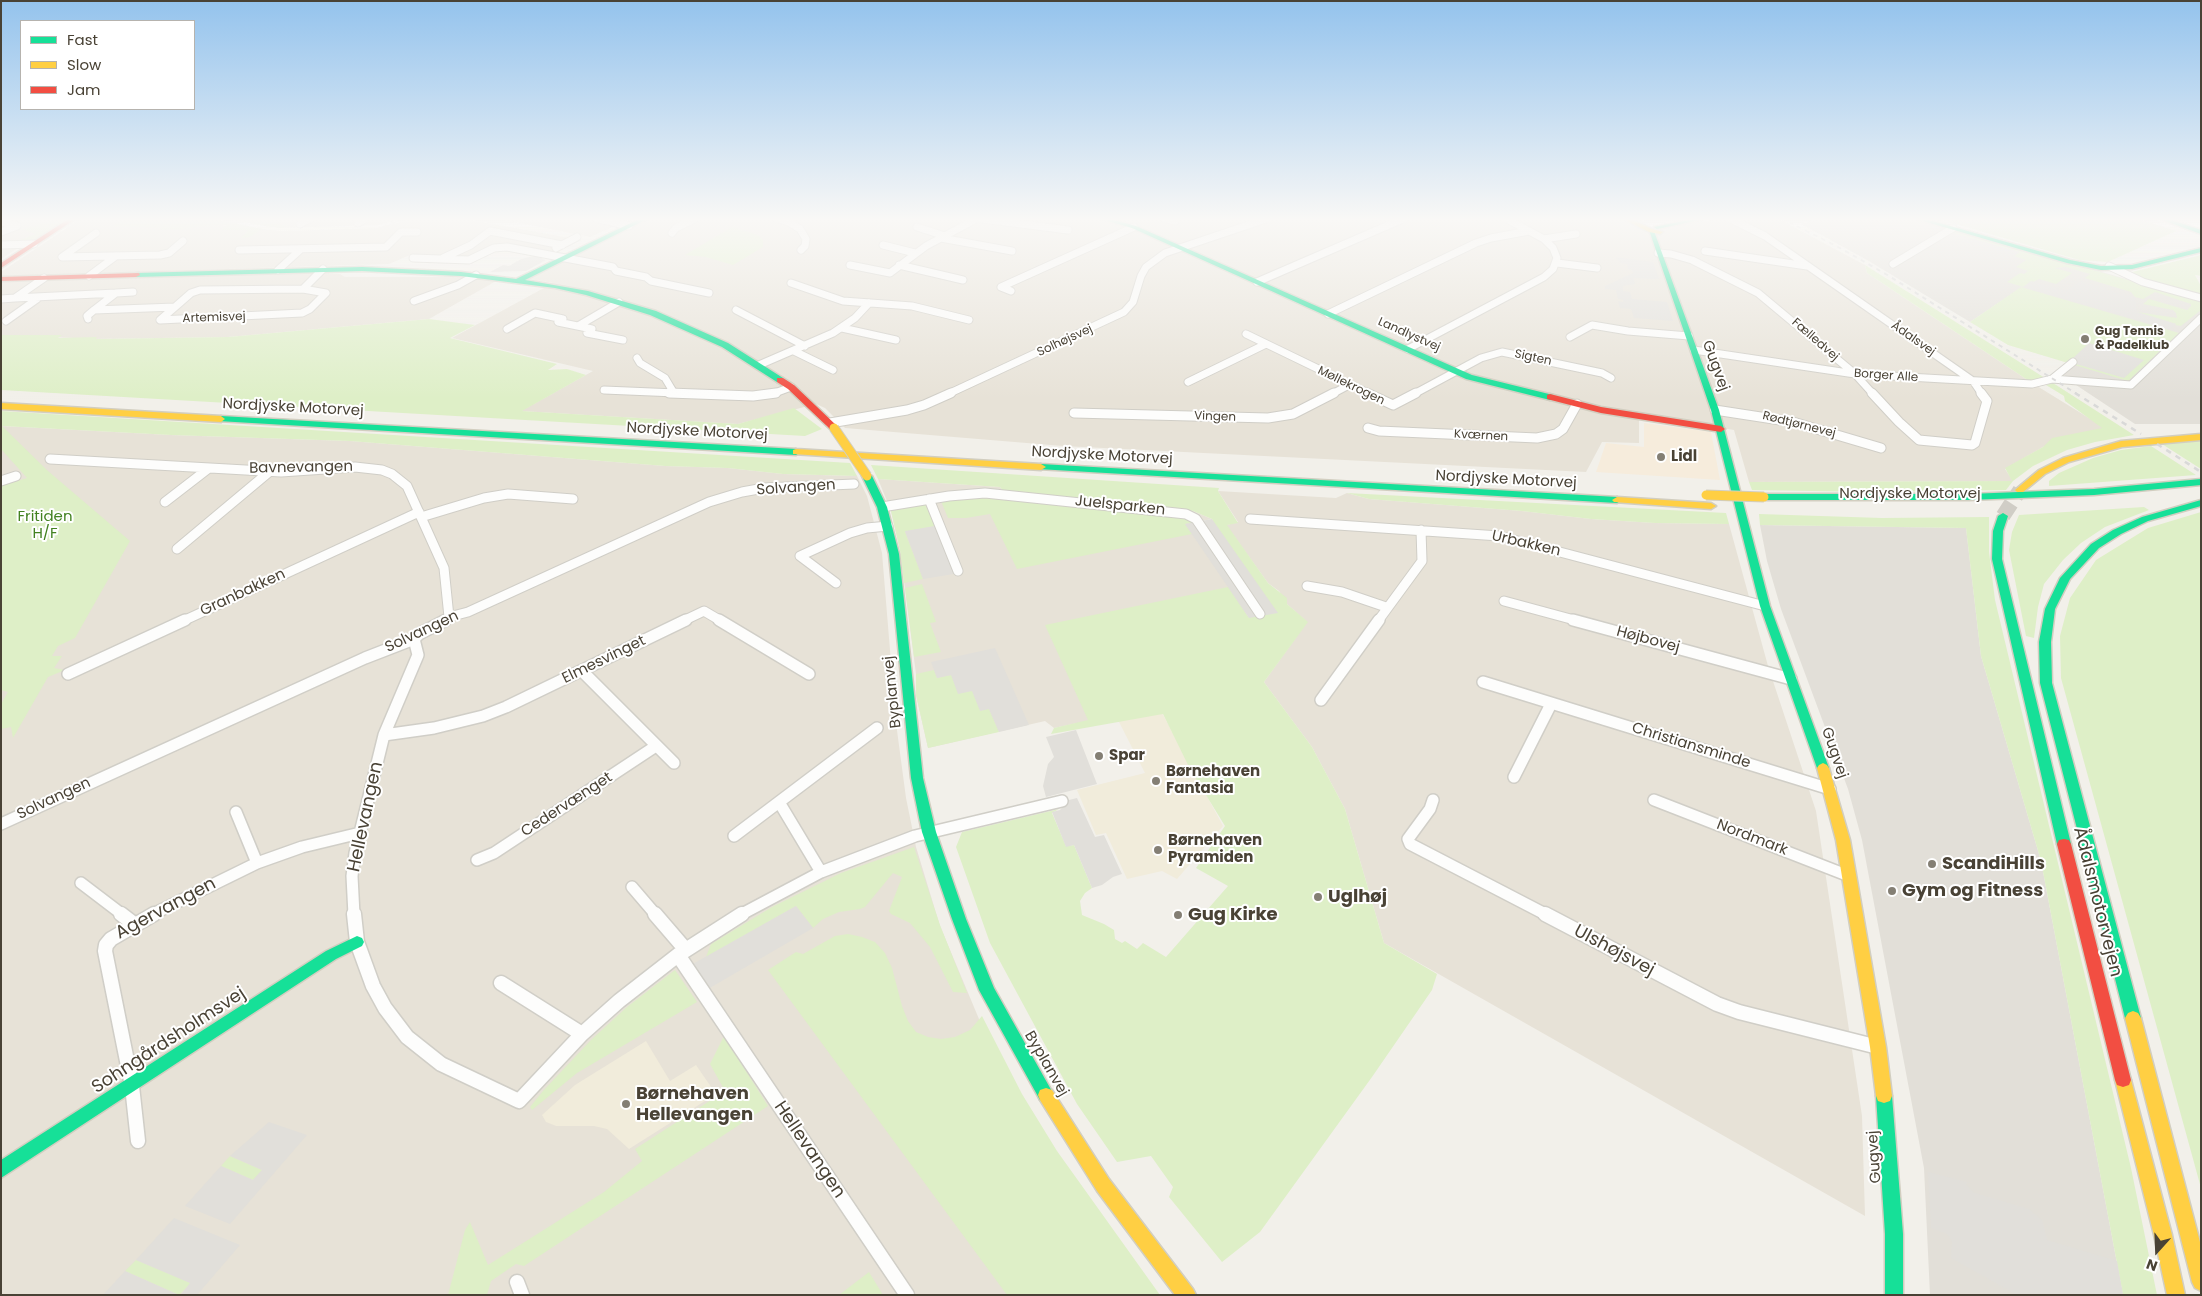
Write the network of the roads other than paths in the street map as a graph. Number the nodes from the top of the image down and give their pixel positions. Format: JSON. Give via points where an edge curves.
{"nodes":[{"id":1,"x":23,"y":278,"type":"edge"},
{"id":2,"x":44,"y":278,"type":"edge"},
{"id":3,"x":314,"y":278,"type":"edge"},
{"id":4,"x":470,"y":278,"type":"edge"},
{"id":5,"x":506,"y":278,"type":"edge"},
{"id":6,"x":522,"y":278,"type":"edge"},
{"id":7,"x":648,"y":278,"type":"edge"},
{"id":8,"x":957,"y":278,"type":"edge"},
{"id":9,"x":1020,"y":278,"type":"edge"},
{"id":10,"x":1140,"y":278,"type":"edge"},
{"id":11,"x":1248,"y":278,"type":"edge"},
{"id":12,"x":1264,"y":278,"type":"edge"},
{"id":13,"x":1402,"y":278,"type":"edge"},
{"id":14,"x":1541,"y":278,"type":"edge"},
{"id":15,"x":1667,"y":278,"type":"edge"},
{"id":16,"x":1729,"y":278,"type":"edge"},
{"id":17,"x":1826,"y":278,"type":"edge"},
{"id":18,"x":2135,"y":278,"type":"edge"},
{"id":19,"x":1,"y":279,"type":"edge"},
{"id":20,"x":519,"y":280,"type":"junction"},
{"id":21,"x":963,"y":280,"type":"dead end"},
{"id":22,"x":1256,"y":282,"type":"junction"},
{"id":23,"x":791,"y":283,"type":"dead end"},
{"id":24,"x":303,"y":289,"type":"junction"},
{"id":25,"x":1011,"y":291,"type":"dead end"},
{"id":26,"x":133,"y":292,"type":"dead end"},
{"id":27,"x":116,"y":293,"type":"junction"},
{"id":28,"x":709,"y":293,"type":"dead end"},
{"id":29,"x":15,"y":298,"type":"junction"},
{"id":30,"x":38,"y":298,"type":"junction"},
{"id":31,"x":2201,"y":298,"type":"edge"},
{"id":32,"x":1,"y":299,"type":"edge"},
{"id":33,"x":414,"y":301,"type":"dead end"},
{"id":34,"x":619,"y":302,"type":"junction"},
{"id":35,"x":869,"y":303,"type":"junction"},
{"id":36,"x":175,"y":307,"type":"junction"},
{"id":37,"x":94,"y":310,"type":"junction"},
{"id":38,"x":736,"y":310,"type":"dead end"},
{"id":39,"x":1328,"y":314,"type":"junction"},
{"id":40,"x":6,"y":318,"type":"edge"},
{"id":41,"x":88,"y":318,"type":"dead end"},
{"id":42,"x":2201,"y":318,"type":"edge"},
{"id":43,"x":969,"y":320,"type":"dead end"},
{"id":44,"x":578,"y":326,"type":"junction"},
{"id":45,"x":842,"y":328,"type":"junction"},
{"id":46,"x":507,"y":329,"type":"dead end"},
{"id":47,"x":1246,"y":334,"type":"dead end"},
{"id":48,"x":1688,"y":336,"type":"junction"},
{"id":49,"x":1570,"y":337,"type":"dead end"},
{"id":50,"x":623,"y":340,"type":"dead end"},
{"id":51,"x":896,"y":340,"type":"dead end"},
{"id":52,"x":1266,"y":344,"type":"junction"},
{"id":53,"x":805,"y":346,"type":"junction"},
{"id":54,"x":1408,"y":350,"type":"junction"},
{"id":55,"x":1694,"y":350,"type":"junction"},
{"id":56,"x":794,"y":351,"type":"junction"},
{"id":57,"x":637,"y":358,"type":"dead end"},
{"id":58,"x":2073,"y":362,"type":"dead end"},
{"id":59,"x":759,"y":365,"type":"junction"},
{"id":60,"x":833,"y":370,"type":"dead end"},
{"id":61,"x":1456,"y":371,"type":"junction"},
{"id":62,"x":1855,"y":374,"type":"junction"},
{"id":63,"x":1612,"y":378,"type":"dead end"},
{"id":64,"x":2052,"y":379,"type":"junction"},
{"id":65,"x":1973,"y":381,"type":"junction"},
{"id":66,"x":1188,"y":382,"type":"dead end"},
{"id":67,"x":1349,"y":385,"type":"junction"},
{"id":68,"x":791,"y":387,"type":"junction"},
{"id":69,"x":604,"y":390,"type":"dead end"},
{"id":70,"x":674,"y":393,"type":"junction"},
{"id":71,"x":1,"y":396,"type":"edge"},
{"id":72,"x":1577,"y":404,"type":"junction"},
{"id":73,"x":1,"y":406,"type":"edge"},
{"id":74,"x":1715,"y":410,"type":"junction"},
{"id":75,"x":1074,"y":414,"type":"dead end"},
{"id":76,"x":832,"y":425,"type":"junction"},
{"id":77,"x":1368,"y":428,"type":"dead end"},
{"id":78,"x":1721,"y":429,"type":"junction"},
{"id":79,"x":2201,"y":436,"type":"edge"},
{"id":80,"x":1926,"y":442,"type":"joint"},
{"id":81,"x":1881,"y":448,"type":"dead end"},
{"id":82,"x":50,"y":459,"type":"dead end"},
{"id":83,"x":209,"y":468,"type":"junction"},
{"id":84,"x":269,"y":472,"type":"junction"},
{"id":85,"x":16,"y":476,"type":"dead end"},
{"id":86,"x":1,"y":481,"type":"edge"},
{"id":87,"x":2201,"y":482,"type":"edge"},
{"id":88,"x":854,"y":484,"type":"dead end"},
{"id":89,"x":2020,"y":490,"type":"tunnel mouth"},
{"id":90,"x":2201,"y":494,"type":"edge"},
{"id":91,"x":2178,"y":496,"type":"dead end"},
{"id":92,"x":573,"y":499,"type":"dead end"},
{"id":93,"x":929,"y":500,"type":"junction"},
{"id":94,"x":1708,"y":501,"type":"junction"},
{"id":95,"x":165,"y":502,"type":"dead end"},
{"id":96,"x":2117,"y":502,"type":"dead end"},
{"id":97,"x":1766,"y":503,"type":"junction"},
{"id":98,"x":2201,"y":503,"type":"edge"},
{"id":99,"x":2058,"y":505,"type":"dead end"},
{"id":100,"x":882,"y":508,"type":"junction"},
{"id":101,"x":1992,"y":508,"type":"dead end"},
{"id":102,"x":1796,"y":509,"type":"dead end"},
{"id":103,"x":2007,"y":512,"type":"joint"},
{"id":104,"x":420,"y":514,"type":"junction"},
{"id":105,"x":1250,"y":519,"type":"dead end"},
{"id":106,"x":888,"y":526,"type":"junction"},
{"id":107,"x":1421,"y":530,"type":"junction"},
{"id":108,"x":177,"y":549,"type":"dead end"},
{"id":109,"x":958,"y":571,"type":"dead end"},
{"id":110,"x":836,"y":583,"type":"dead end"},
{"id":111,"x":1307,"y":586,"type":"dead end"},
{"id":112,"x":1504,"y":601,"type":"dead end"},
{"id":113,"x":1765,"y":606,"type":"junction"},
{"id":114,"x":1386,"y":607,"type":"junction"},
{"id":115,"x":1260,"y":614,"type":"dead end"},
{"id":116,"x":449,"y":617,"type":"junction"},
{"id":117,"x":414,"y":639,"type":"junction"},
{"id":118,"x":582,"y":671,"type":"junction"},
{"id":119,"x":68,"y":674,"type":"dead end"},
{"id":120,"x":809,"y":674,"type":"dead end"},
{"id":121,"x":1791,"y":679,"type":"junction"},
{"id":122,"x":1483,"y":682,"type":"dead end"},
{"id":123,"x":1321,"y":700,"type":"dead end"},
{"id":124,"x":1551,"y":704,"type":"junction"},
{"id":125,"x":877,"y":728,"type":"dead end"},
{"id":126,"x":384,"y":735,"type":"junction"},
{"id":127,"x":656,"y":746,"type":"junction"},
{"id":128,"x":674,"y":763,"type":"dead end"},
{"id":129,"x":1514,"y":777,"type":"dead end"},
{"id":130,"x":1830,"y":789,"type":"junction"},
{"id":131,"x":1433,"y":800,"type":"dead end"},
{"id":132,"x":1654,"y":800,"type":"dead end"},
{"id":133,"x":1062,"y":801,"type":"dead end"},
{"id":134,"x":779,"y":802,"type":"junction"},
{"id":135,"x":236,"y":812,"type":"dead end"},
{"id":136,"x":1,"y":824,"type":"edge"},
{"id":137,"x":929,"y":832,"type":"junction"},
{"id":138,"x":360,"y":833,"type":"junction"},
{"id":139,"x":734,"y":836,"type":"dead end"},
{"id":140,"x":477,"y":860,"type":"dead end"},
{"id":141,"x":256,"y":863,"type":"junction"},
{"id":142,"x":821,"y":872,"type":"junction"},
{"id":143,"x":1850,"y":876,"type":"junction"},
{"id":144,"x":81,"y":883,"type":"dead end"},
{"id":145,"x":632,"y":887,"type":"dead end"},
{"id":146,"x":134,"y":924,"type":"junction"},
{"id":147,"x":357,"y":942,"type":"junction"},
{"id":148,"x":682,"y":953,"type":"junction"},
{"id":149,"x":501,"y":983,"type":"dead end"},
{"id":150,"x":582,"y":1034,"type":"junction"},
{"id":151,"x":1878,"y":1047,"type":"junction"},
{"id":152,"x":132,"y":1086,"type":"junction"},
{"id":153,"x":138,"y":1141,"type":"dead end"},
{"id":154,"x":1,"y":1170,"type":"edge"},
{"id":155,"x":2201,"y":1282,"type":"edge"},
{"id":156,"x":907,"y":1295,"type":"edge"},
{"id":157,"x":1187,"y":1295,"type":"edge"},
{"id":158,"x":1894,"y":1295,"type":"edge"},
{"id":159,"x":2176,"y":1295,"type":"edge"}],
"edges":[{"from":1,"to":19,"type":"main road","name":"Byplanvej"},
{"from":2,"to":29,"type":"street"},
{"from":3,"to":24,"type":"street"},
{"from":4,"to":33,"type":"street"},
{"from":5,"to":20,"type":"main road","name":"Byplanvej"},
{"from":6,"to":20,"type":"main road"},
{"from":7,"to":28,"type":"street"},
{"from":8,"to":21,"type":"street"},
{"from":9,"to":25,"type":"street","via":[[1001,287]]},
{"from":10,"to":76,"type":"street","name":"Solhøjsvej","via":[[1133,302],[1117,316],[924,404]]},
{"from":11,"to":22,"type":"main road","name":"Landlystvej"},
{"from":12,"to":22,"type":"street"},
{"from":13,"to":39,"type":"street"},
{"from":14,"to":54,"type":"street"},
{"from":15,"to":48,"type":"main road","name":"Gugvej"},
{"from":16,"to":62,"type":"street","name":"Fælledvej","via":[[1772,303]]},
{"from":17,"to":65,"type":"street","name":"Ådalsvej"},
{"from":18,"to":31,"type":"street"},
{"from":20,"to":34,"type":"main road","name":"Byplanvej"},
{"from":22,"to":39,"type":"main road","name":"Landlystvej"},
{"from":23,"to":35,"type":"street","via":[[836,299]]},
{"from":24,"to":36,"type":"street","name":"Artemisvej","via":[[200,290]]},
{"from":24,"to":36,"type":"street","name":"Artemisvej","via":[[326,293],[302,313],[156,320]]},
{"from":26,"to":27,"type":"street"},
{"from":27,"to":30,"type":"street"},
{"from":27,"to":37,"type":"street"},
{"from":29,"to":30,"type":"street"},
{"from":29,"to":32,"type":"street"},
{"from":30,"to":40,"type":"street"},
{"from":34,"to":44,"type":"street"},
{"from":34,"to":59,"type":"main road","name":"Byplanvej","via":[[686,326]]},
{"from":35,"to":43,"type":"street","via":[[912,306]]},
{"from":35,"to":45,"type":"street"},
{"from":36,"to":37,"type":"street","name":"Artemisvej"},
{"from":37,"to":41,"type":"street"},
{"from":38,"to":53,"type":"street"},
{"from":39,"to":54,"type":"main road","name":"Landlystvej"},
{"from":42,"to":64,"type":"street","via":[[2131,385]]},
{"from":44,"to":46,"type":"street","via":[[535,313]]},
{"from":44,"to":50,"type":"street","via":[[592,329],[587,332]]},
{"from":45,"to":51,"type":"street"},
{"from":45,"to":53,"type":"street"},
{"from":47,"to":52,"type":"street","name":"Møllekrogen"},
{"from":48,"to":49,"type":"street","via":[[1592,324]]},
{"from":48,"to":55,"type":"main road","name":"Gugvej"},
{"from":52,"to":66,"type":"street"},
{"from":52,"to":67,"type":"street","name":"Møllekrogen"},
{"from":53,"to":56,"type":"street"},
{"from":54,"to":61,"type":"main road","name":"Landlystvej"},
{"from":55,"to":62,"type":"street","name":"Borger Alle"},
{"from":55,"to":74,"type":"main road","name":"Gugvej"},
{"from":56,"to":59,"type":"street"},
{"from":56,"to":60,"type":"street"},
{"from":57,"to":70,"type":"street","via":[[665,378]]},
{"from":58,"to":64,"type":"street","name":"Borger Alle"},
{"from":59,"to":68,"type":"main road","name":"Byplanvej"},
{"from":61,"to":63,"type":"street","name":"Sigten","via":[[1480,358],[1502,352],[1602,373]]},
{"from":61,"to":67,"type":"street","name":"Møllekrogen","via":[[1393,405]]},
{"from":61,"to":72,"type":"main road","name":"Landlystvej"},
{"from":62,"to":65,"type":"street","name":"Borger Alle"},
{"from":62,"to":80,"type":"street","name":"Fælledvej","via":[[1899,422],[1919,440]]},
{"from":64,"to":65,"type":"street","name":"Borger Alle","via":[[2032,384]]},
{"from":65,"to":80,"type":"street","name":"Ådalsvej","via":[[1987,401],[1975,443]]},
{"from":67,"to":75,"type":"street","name":"Vingen","via":[[1293,414],[1268,418]]},
{"from":68,"to":70,"type":"street","via":[[754,396]]},
{"from":68,"to":76,"type":"main road","name":"Byplanvej"},
{"from":69,"to":70,"type":"street"},
{"from":71,"to":94,"type":"main road","name":"Nordjyske Motorvej"},
{"from":72,"to":77,"type":"street","name":"Kværnen","via":[[1563,429],[1537,438]]},
{"from":72,"to":78,"type":"main road","name":"Landlystvej"},
{"from":73,"to":94,"type":"main road","name":"Nordjyske Motorvej"},
{"from":74,"to":78,"type":"main road","name":"Gugvej"},
{"from":74,"to":81,"type":"street","name":"Rødtjørnevej","via":[[1793,422]]},
{"from":76,"to":100,"type":"main road","name":"Byplanvej","bridge":true,"via":[[867,476]]},
{"from":78,"to":113,"type":"main road","name":"Gugvej"},
{"from":79,"to":89,"type":"main road","via":[[2121,444],[2066,460],[2042,472]]},
{"from":82,"to":83,"type":"street","name":"Bavnevangen"},
{"from":83,"to":84,"type":"street","name":"Bavnevangen"},
{"from":83,"to":95,"type":"street"},
{"from":84,"to":104,"type":"street","name":"Bavnevangen","via":[[355,467],[382,470],[407,486]]},
{"from":84,"to":108,"type":"street"},
{"from":85,"to":86,"type":"street"},
{"from":87,"to":97,"type":"main road","name":"Nordjyske Motorvej","via":[[2094,492]]},
{"from":88,"to":116,"type":"street","name":"Solvangen","via":[[764,488],[726,496],[468,612]]},
{"from":90,"to":91,"type":"main road"},
{"from":92,"to":104,"type":"street","name":"Granbakken","via":[[508,494]]},
{"from":93,"to":100,"type":"street","name":"Juelsparken"},
{"from":93,"to":109,"type":"street"},
{"from":93,"to":115,"type":"street","name":"Juelsparken","via":[[964,494],[1002,493],[1186,514],[1196,519]]},
{"from":94,"to":97,"type":"main road","name":"Nordjyske Motorvej"},
{"from":96,"to":99,"type":"main road"},
{"from":97,"to":102,"type":"main road","name":"Nordjyske Motorvej"},
{"from":98,"to":155,"type":"main road","name":"Ådalsmotorvejen","via":[[2145,519],[2095,546],[2065,578],[2050,609],[2045,642],[2046,683]]},
{"from":100,"to":106,"type":"main road","name":"Byplanvej"},
{"from":101,"to":103,"type":"main road","name":"Nordjyske Motorvej"},
{"from":103,"to":159,"type":"main road","name":"Ådalsmotorvejen","via":[[1998,531],[1998,559],[2007,604]]},
{"from":104,"to":116,"type":"street","name":"Bavnevangen","via":[[444,568]]},
{"from":104,"to":119,"type":"street","name":"Granbakken"},
{"from":105,"to":107,"type":"street","name":"Urbakken"},
{"from":106,"to":110,"type":"street","via":[[850,533],[800,556]]},
{"from":106,"to":137,"type":"main road","name":"Byplanvej","via":[[894,554],[917,778]]},
{"from":107,"to":113,"type":"street","name":"Urbakken","via":[[1499,536]]},
{"from":107,"to":114,"type":"street","via":[[1422,561]]},
{"from":111,"to":114,"type":"street","via":[[1342,592]]},
{"from":112,"to":121,"type":"street","name":"Højbovej"},
{"from":113,"to":121,"type":"main road","name":"Gugvej"},
{"from":114,"to":123,"type":"street"},
{"from":116,"to":117,"type":"street","name":"Solvangen"},
{"from":117,"to":126,"type":"street","name":"Hellevangen","via":[[418,655]]},
{"from":117,"to":136,"type":"street","name":"Solvangen","via":[[365,658]]},
{"from":118,"to":120,"type":"street","name":"Elmesvinget","via":[[704,611]]},
{"from":118,"to":126,"type":"street","name":"Elmesvinget","via":[[483,716]]},
{"from":118,"to":127,"type":"street"},
{"from":121,"to":130,"type":"main road","name":"Gugvej"},
{"from":122,"to":124,"type":"street","name":"Christiansminde"},
{"from":124,"to":129,"type":"street"},
{"from":124,"to":130,"type":"street","name":"Christiansminde"},
{"from":125,"to":134,"type":"street"},
{"from":126,"to":138,"type":"street","name":"Hellevangen"},
{"from":127,"to":128,"type":"street"},
{"from":127,"to":140,"type":"street","name":"Cedervænget","via":[[494,853]]},
{"from":130,"to":143,"type":"main road","name":"Gugvej"},
{"from":131,"to":151,"type":"street","name":"Ulshøjsvej","via":[[1408,839],[1410,844],[1717,1004]]},
{"from":132,"to":143,"type":"street","name":"Nordmark"},
{"from":133,"to":137,"type":"street","name":"Hellevangen"},
{"from":134,"to":139,"type":"street"},
{"from":134,"to":142,"type":"street"},
{"from":135,"to":141,"type":"street"},
{"from":137,"to":142,"type":"street","name":"Hellevangen"},
{"from":137,"to":157,"type":"main road","name":"Byplanvej","via":[[987,990],[1048,1099],[1103,1185]]},
{"from":138,"to":141,"type":"street","name":"Agervangen","via":[[309,845]]},
{"from":138,"to":147,"type":"street","name":"Hellevangen","via":[[352,876]]},
{"from":141,"to":146,"type":"street","name":"Agervangen"},
{"from":142,"to":148,"type":"street","name":"Hellevangen","via":[[750,909]]},
{"from":143,"to":151,"type":"main road","name":"Gugvej"},
{"from":144,"to":146,"type":"street"},
{"from":145,"to":148,"type":"street","name":"Hellevangen"},
{"from":146,"to":152,"type":"street","name":"Agervangen","via":[[111,938],[105,950]]},
{"from":147,"to":150,"type":"street","name":"Hellevangen","via":[[373,986],[407,1037],[441,1064],[519,1101]]},
{"from":147,"to":152,"type":"main road","name":"Sohngårdsholmsvej","via":[[331,955]]},
{"from":148,"to":150,"type":"street","name":"Hellevangen"},
{"from":148,"to":156,"type":"street","name":"Hellevangen"},
{"from":149,"to":150,"type":"street"},
{"from":151,"to":158,"type":"main road","name":"Gugvej","via":[[1889,1147]]},
{"from":152,"to":153,"type":"street","name":"Agervangen"},
{"from":152,"to":154,"type":"main road","name":"Sohngårdsholmsvej"}]}
